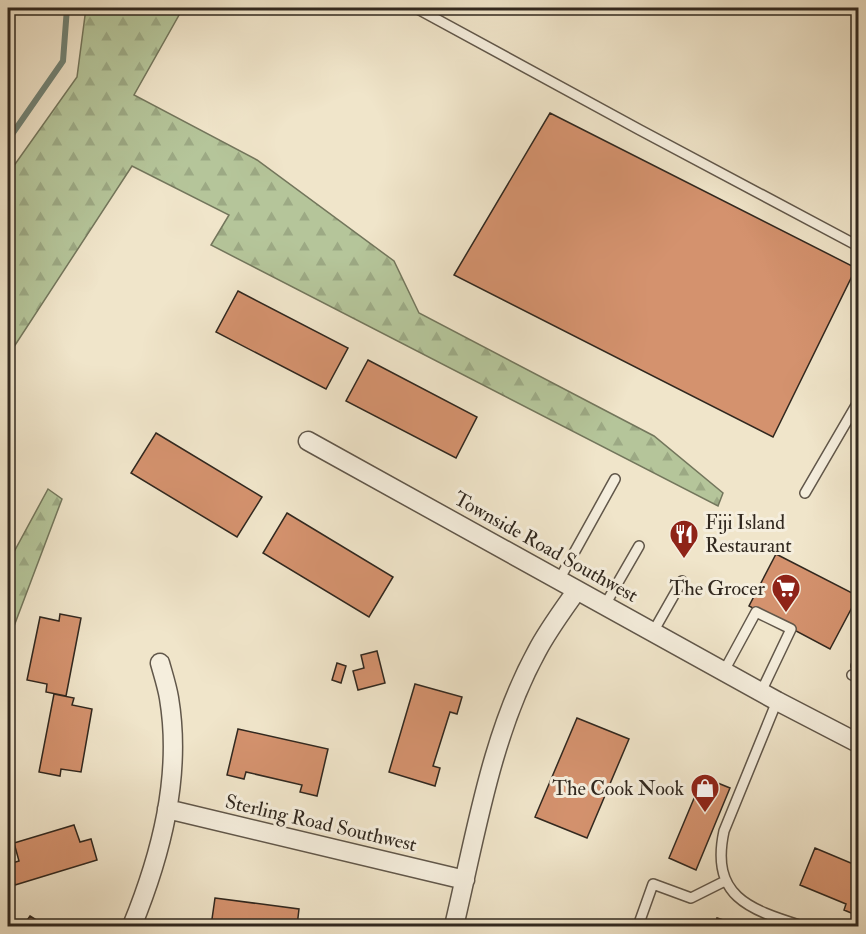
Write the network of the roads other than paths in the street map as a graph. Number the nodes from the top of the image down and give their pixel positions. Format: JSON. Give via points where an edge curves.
{"nodes":[{"id":1,"x":416,"y":8,"type":"edge"},
{"id":2,"x":858,"y":246,"type":"edge"},
{"id":3,"x":858,"y":402,"type":"edge"},
{"id":4,"x":308,"y":441,"type":"dead end"},
{"id":5,"x":615,"y":479,"type":"dead end"},
{"id":6,"x":806,"y":493,"type":"dead end"},
{"id":7,"x":639,"y":546,"type":"dead end"},
{"id":8,"x":559,"y":580,"type":"junction"},
{"id":9,"x":682,"y":581,"type":"dead end"},
{"id":10,"x":578,"y":590,"type":"junction"},
{"id":11,"x":605,"y":605,"type":"junction"},
{"id":12,"x":653,"y":632,"type":"junction"},
{"id":13,"x":160,"y":663,"type":"dead end"},
{"id":14,"x":724,"y":671,"type":"junction"},
{"id":15,"x":769,"y":696,"type":"junction"},
{"id":16,"x":858,"y":743,"type":"edge"},
{"id":17,"x":168,"y":809,"type":"junction"},
{"id":18,"x":465,"y":880,"type":"junction"},
{"id":19,"x":724,"y":881,"type":"junction"},
{"id":20,"x":768,"y":915,"type":"junction"},
{"id":21,"x":132,"y":927,"type":"edge"},
{"id":22,"x":454,"y":927,"type":"edge"},
{"id":23,"x":638,"y":927,"type":"edge"},
{"id":24,"x":764,"y":927,"type":"edge"},
{"id":25,"x":802,"y":927,"type":"edge"}],
"edges":[{"from":1,"to":2,"type":"lane"},
{"from":3,"to":6,"type":"lane"},
{"from":4,"to":8,"type":"street","name":"Townside Road Southwest"},
{"from":5,"to":8,"type":"lane"},
{"from":7,"to":11,"type":"lane"},
{"from":8,"to":10,"type":"street","name":"Townside Road Southwest"},
{"from":9,"to":12,"type":"lane"},
{"from":10,"to":11,"type":"street","name":"Townside Road Southwest"},
{"from":10,"to":18,"type":"street","via":[[537,650],[510,712],[495,755]]},
{"from":11,"to":12,"type":"street","name":"Townside Road Southwest"},
{"from":12,"to":14,"type":"street","name":"Townside Road Southwest"},
{"from":13,"to":17,"type":"street","via":[[172,731]]},
{"from":14,"to":15,"type":"street","name":"Townside Road Southwest"},
{"from":14,"to":15,"type":"lane","via":[[756,612],[791,629]]},
{"from":15,"to":16,"type":"street","name":"Townside Road Southwest"},
{"from":15,"to":19,"type":"lane","via":[[724,831],[720,849]]},
{"from":17,"to":18,"type":"street","name":"Sterling Road Southwest"},
{"from":17,"to":21,"type":"street"},
{"from":18,"to":22,"type":"street"},
{"from":19,"to":20,"type":"lane","via":[[744,902]]},
{"from":19,"to":23,"type":"lane","via":[[691,898],[653,884]]},
{"from":20,"to":24,"type":"lane"},
{"from":20,"to":25,"type":"lane"}]}
